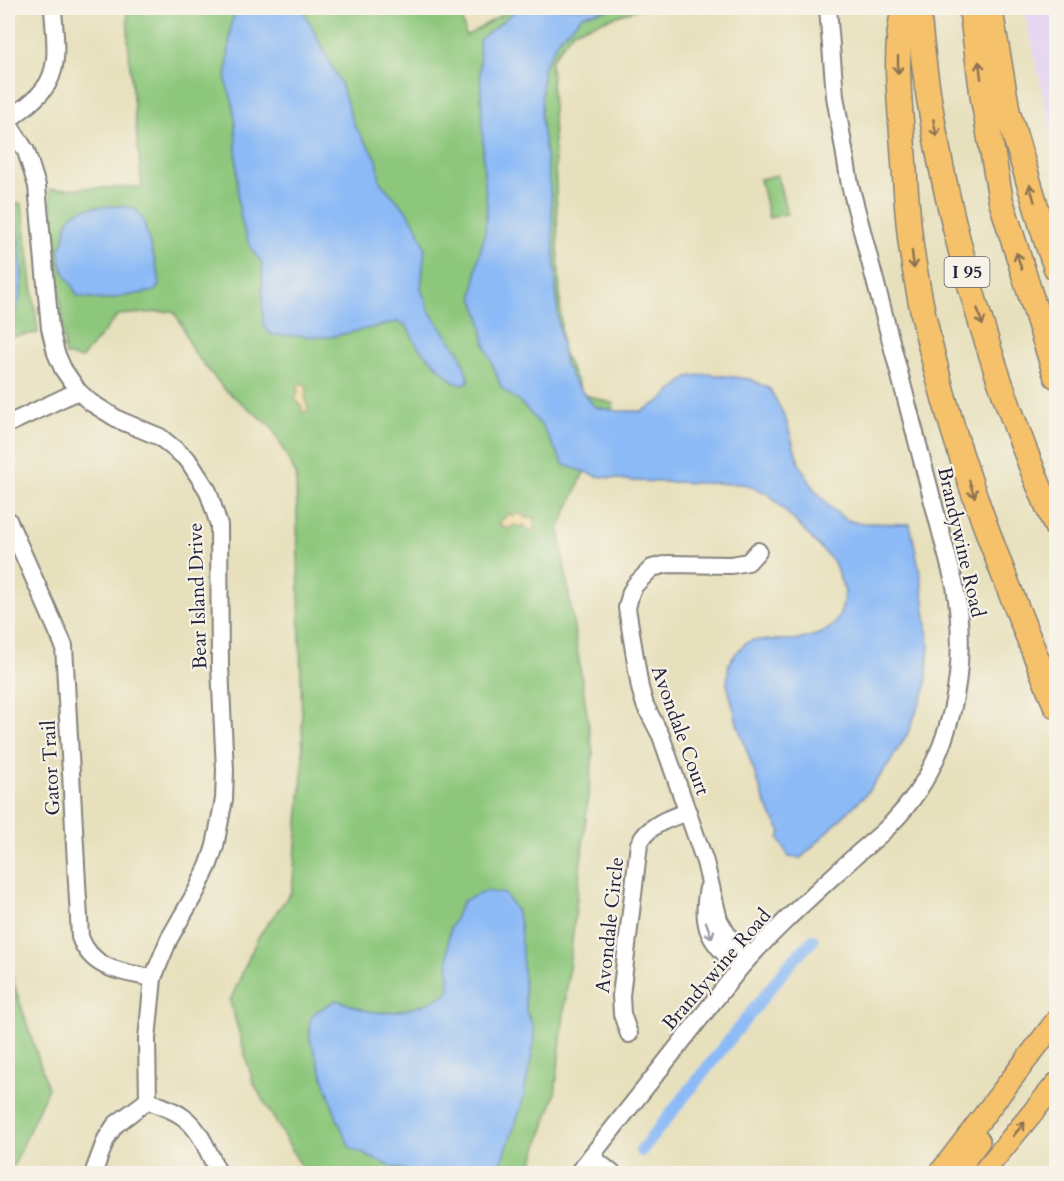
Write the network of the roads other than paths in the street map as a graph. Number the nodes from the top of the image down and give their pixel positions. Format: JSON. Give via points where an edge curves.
{"nodes":[{"id":1,"x":53,"y":8,"type":"edge"},
{"id":2,"x":828,"y":8,"type":"edge"},
{"id":3,"x":904,"y":8,"type":"edge"},
{"id":4,"x":918,"y":8,"type":"edge"},
{"id":5,"x":971,"y":8,"type":"edge"},
{"id":6,"x":990,"y":8,"type":"edge"},
{"id":7,"x":8,"y":122,"type":"edge"},
{"id":8,"x":1056,"y":268,"type":"edge"},
{"id":9,"x":1056,"y":376,"type":"edge"},
{"id":10,"x":78,"y":391,"type":"junction"},
{"id":11,"x":8,"y":424,"type":"edge"},
{"id":12,"x":8,"y":520,"type":"edge"},
{"id":13,"x":1056,"y":526,"type":"edge"},
{"id":14,"x":758,"y":551,"type":"dead end"},
{"id":15,"x":1056,"y":706,"type":"edge"},
{"id":16,"x":688,"y":812,"type":"junction"},
{"id":17,"x":745,"y":962,"type":"junction"},
{"id":18,"x":153,"y":978,"type":"junction"},
{"id":19,"x":1056,"y":1020,"type":"edge"},
{"id":20,"x":629,"y":1034,"type":"dead end"},
{"id":21,"x":1032,"y":1052,"type":"junction"},
{"id":22,"x":1056,"y":1084,"type":"edge"},
{"id":23,"x":148,"y":1100,"type":"junction"},
{"id":24,"x":591,"y":1156,"type":"junction"},
{"id":25,"x":93,"y":1173,"type":"edge"},
{"id":26,"x":219,"y":1173,"type":"edge"},
{"id":27,"x":577,"y":1173,"type":"edge"},
{"id":28,"x":613,"y":1173,"type":"edge"},
{"id":29,"x":939,"y":1173,"type":"edge"},
{"id":30,"x":962,"y":1173,"type":"edge"},
{"id":31,"x":982,"y":1173,"type":"edge"}],
"edges":[{"from":1,"to":7,"type":"street","via":[[52,74],[39,95]]},
{"from":2,"to":17,"type":"street","name":"Brandywine Road","via":[[850,185],[955,586],[961,652],[955,701],[944,739],[911,800],[892,823]]},
{"from":3,"to":15,"type":"highway","one_way":true,"via":[[899,28],[901,113],[913,264],[926,328],[941,392],[974,497]]},
{"from":4,"to":13,"type":"highway","number":"I 95","one_way":true,"via":[[930,102],[973,295],[1001,389]]},
{"from":9,"to":5,"type":"highway","number":"I 95","one_way":true,"via":[[1001,201]]},
{"from":8,"to":6,"type":"highway","one_way":true,"via":[[1008,113]]},
{"from":7,"to":10,"type":"street","name":"Bear Island Drive","via":[[32,168],[52,337],[63,369]]},
{"from":10,"to":11,"type":"street"},
{"from":10,"to":18,"type":"street","name":"Bear Island Drive","via":[[104,412],[143,429],[188,460],[204,482],[219,525],[225,770],[221,818],[205,873]]},
{"from":12,"to":18,"type":"street","name":"Gator Trail","via":[[64,646],[80,937],[99,964]]},
{"from":14,"to":16,"type":"street","name":"Avondale Court","via":[[748,562],[731,565],[660,565],[639,578],[628,600],[640,688]]},
{"from":16,"to":17,"type":"street","name":"Avondale Court","via":[[723,929]]},
{"from":16,"to":20,"type":"street","name":"Avondale Circle","via":[[663,820],[639,844],[621,996]]},
{"from":17,"to":24,"type":"street","name":"Brandywine Road"},
{"from":18,"to":23,"type":"street","name":"Bear Island Drive","via":[[147,1039]]},
{"from":19,"to":21,"type":"main road"},
{"from":21,"to":29,"type":"main road"},
{"from":21,"to":30,"type":"main road","via":[[1025,1077],[966,1158]]},
{"from":31,"to":22,"type":"main road","one_way":true},
{"from":23,"to":25,"type":"street","via":[[115,1125]]},
{"from":23,"to":26,"type":"street","via":[[188,1120]]},
{"from":24,"to":27,"type":"street","name":"Brandywine Road"},
{"from":24,"to":28,"type":"street"}]}
